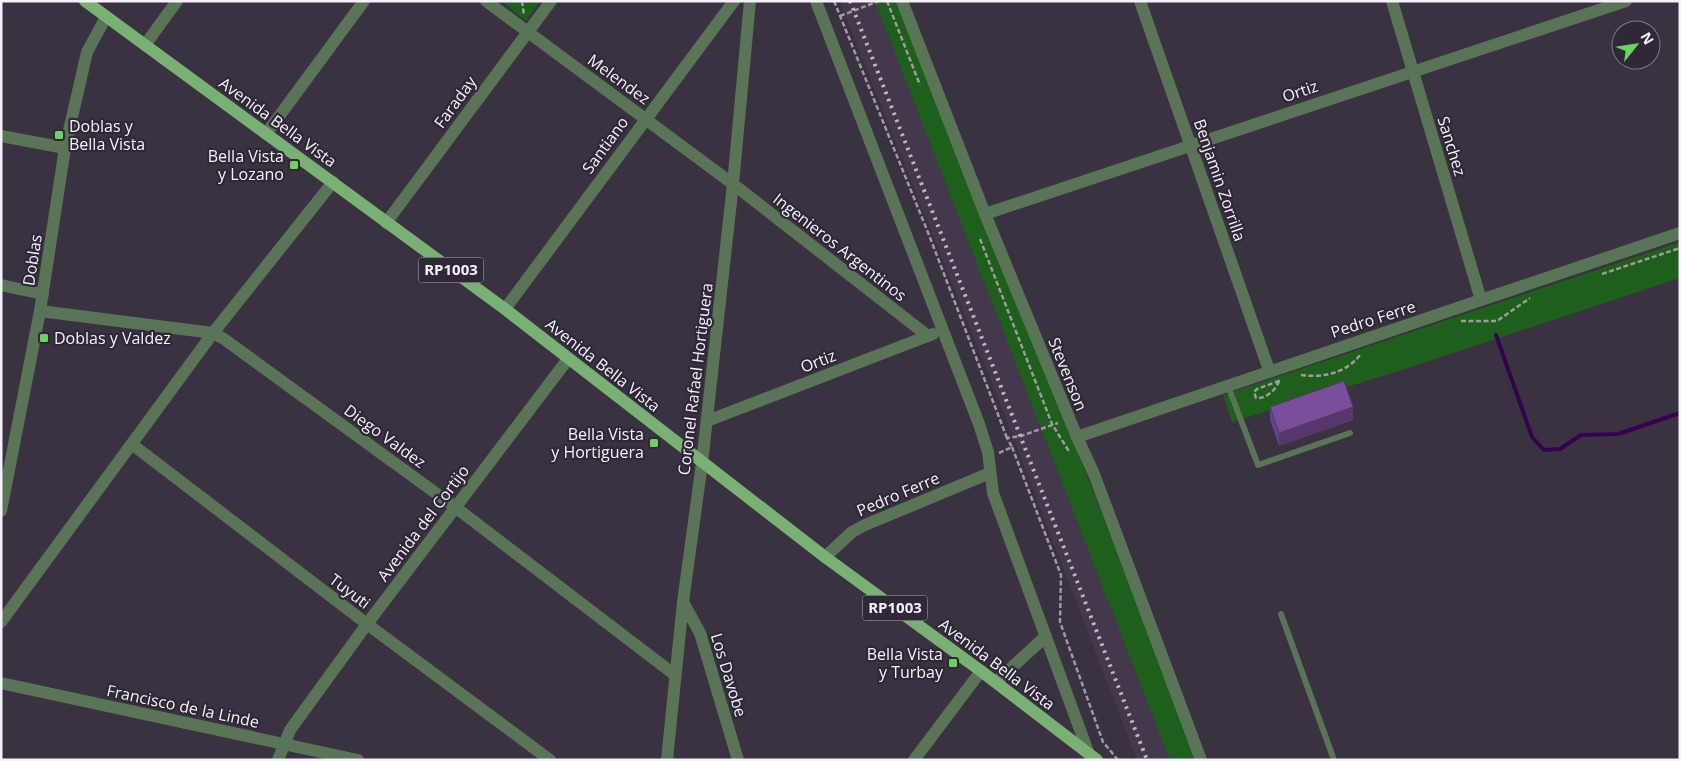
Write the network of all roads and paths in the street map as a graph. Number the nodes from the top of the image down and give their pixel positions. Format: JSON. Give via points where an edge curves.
{"nodes":[{"id":1,"x":85,"y":1,"type":"edge"},
{"id":2,"x":177,"y":1,"type":"edge"},
{"id":3,"x":364,"y":1,"type":"edge"},
{"id":4,"x":486,"y":1,"type":"edge"},
{"id":5,"x":550,"y":1,"type":"edge"},
{"id":6,"x":734,"y":1,"type":"edge"},
{"id":7,"x":750,"y":1,"type":"edge"},
{"id":8,"x":816,"y":1,"type":"edge"},
{"id":9,"x":834,"y":1,"type":"edge"},
{"id":10,"x":880,"y":1,"type":"edge"},
{"id":11,"x":902,"y":1,"type":"edge"},
{"id":12,"x":1140,"y":1,"type":"edge"},
{"id":13,"x":1392,"y":1,"type":"edge"},
{"id":14,"x":1626,"y":1,"type":"edge"},
{"id":15,"x":840,"y":16,"type":"junction"},
{"id":16,"x":106,"y":17,"type":"junction"},
{"id":17,"x":825,"y":22,"type":"junction"},
{"id":18,"x":527,"y":32,"type":"junction"},
{"id":19,"x":145,"y":44,"type":"junction"},
{"id":20,"x":1412,"y":71,"type":"junction"},
{"id":21,"x":645,"y":118,"type":"junction"},
{"id":22,"x":266,"y":134,"type":"junction"},
{"id":23,"x":1,"y":136,"type":"edge"},
{"id":24,"x":1191,"y":145,"type":"junction"},
{"id":25,"x":65,"y":148,"type":"junction"},
{"id":26,"x":333,"y":182,"type":"junction"},
{"id":27,"x":733,"y":184,"type":"junction"},
{"id":28,"x":985,"y":214,"type":"junction"},
{"id":29,"x":386,"y":223,"type":"junction"},
{"id":30,"x":1680,"y":234,"type":"edge"},
{"id":31,"x":1680,"y":248,"type":"edge"},
{"id":32,"x":1598,"y":275,"type":"dead end"},
{"id":33,"x":1,"y":285,"type":"edge"},
{"id":34,"x":43,"y":294,"type":"junction"},
{"id":35,"x":1535,"y":296,"type":"dead end"},
{"id":36,"x":1481,"y":300,"type":"junction"},
{"id":37,"x":504,"y":309,"type":"junction"},
{"id":38,"x":40,"y":311,"type":"junction"},
{"id":39,"x":1454,"y":322,"type":"dead end"},
{"id":40,"x":942,"y":331,"type":"junction"},
{"id":41,"x":213,"y":334,"type":"junction"},
{"id":42,"x":928,"y":336,"type":"junction"},
{"id":43,"x":1352,"y":356,"type":"dead end"},
{"id":44,"x":568,"y":359,"type":"junction"},
{"id":45,"x":1326,"y":365,"type":"dead end"},
{"id":46,"x":1269,"y":370,"type":"junction"},
{"id":47,"x":1308,"y":371,"type":"dead end"},
{"id":48,"x":1300,"y":374,"type":"junction"},
{"id":49,"x":1327,"y":374,"type":"junction"},
{"id":50,"x":1293,"y":377,"type":"dead end"},
{"id":51,"x":1286,"y":379,"type":"dead end"},
{"id":52,"x":1280,"y":381,"type":"junction"},
{"id":53,"x":1227,"y":385,"type":"junction"},
{"id":54,"x":1069,"y":420,"type":"junction"},
{"id":55,"x":706,"y":421,"type":"junction"},
{"id":56,"x":1350,"y":433,"type":"dead end"},
{"id":57,"x":1077,"y":436,"type":"junction"},
{"id":58,"x":1007,"y":438,"type":"junction"},
{"id":59,"x":133,"y":445,"type":"junction"},
{"id":60,"x":1012,"y":447,"type":"junction"},
{"id":61,"x":989,"y":458,"type":"junction"},
{"id":62,"x":702,"y":462,"type":"junction"},
{"id":63,"x":6,"y":466,"type":"edge"},
{"id":64,"x":990,"y":473,"type":"junction"},
{"id":65,"x":455,"y":508,"type":"junction"},
{"id":66,"x":1,"y":511,"type":"edge"},
{"id":67,"x":825,"y":557,"type":"junction"},
{"id":68,"x":682,"y":602,"type":"junction"},
{"id":69,"x":1281,"y":614,"type":"dead end"},
{"id":70,"x":1,"y":622,"type":"edge"},
{"id":71,"x":367,"y":624,"type":"junction"},
{"id":72,"x":1046,"y":636,"type":"junction"},
{"id":73,"x":981,"y":671,"type":"junction"},
{"id":74,"x":675,"y":675,"type":"junction"},
{"id":75,"x":996,"y":682,"type":"junction"},
{"id":76,"x":1,"y":683,"type":"edge"},
{"id":77,"x":283,"y":744,"type":"junction"},
{"id":78,"x":1092,"y":757,"type":"edge"},
{"id":79,"x":278,"y":760,"type":"edge"},
{"id":80,"x":358,"y":760,"type":"edge"},
{"id":81,"x":550,"y":760,"type":"edge"},
{"id":82,"x":667,"y":760,"type":"edge"},
{"id":83,"x":738,"y":760,"type":"edge"},
{"id":84,"x":914,"y":760,"type":"edge"},
{"id":85,"x":1118,"y":760,"type":"edge"},
{"id":86,"x":1201,"y":760,"type":"edge"},
{"id":87,"x":1334,"y":760,"type":"edge"}],
"edges":[{"from":1,"to":16,"type":"main road","name":"Avenida Bella Vista","number":"RP1003"},
{"from":2,"to":19,"type":"street"},
{"from":3,"to":22,"type":"street"},
{"from":4,"to":18,"type":"street","name":"Melendez"},
{"from":5,"to":18,"type":"street","name":"Faraday"},
{"from":6,"to":21,"type":"street","name":"Santiano"},
{"from":7,"to":27,"type":"street","name":"Coronel Rafael Hortiguera"},
{"from":8,"to":17,"type":"street"},
{"from":9,"to":15,"type":"path"},
{"from":10,"to":15,"type":"path"},
{"from":11,"to":28,"type":"street","name":"Stevenson"},
{"from":12,"to":24,"type":"street","name":"Benjamin Zorrilla"},
{"from":13,"to":20,"type":"street","name":"Sanchez"},
{"from":14,"to":20,"type":"street","name":"Ortiz"},
{"from":15,"to":17,"type":"path"},
{"from":15,"to":58,"type":"path"},
{"from":16,"to":19,"type":"main road","name":"Avenida Bella Vista","number":"RP1003"},
{"from":16,"to":25,"type":"street","name":"Doblas","via":[[87,52]]},
{"from":17,"to":40,"type":"street"},
{"from":18,"to":21,"type":"street","name":"Melendez"},
{"from":18,"to":29,"type":"street","name":"Faraday"},
{"from":19,"to":22,"type":"main road","name":"Avenida Bella Vista","number":"RP1003"},
{"from":20,"to":24,"type":"street","name":"Ortiz"},
{"from":20,"to":36,"type":"street","name":"Sanchez"},
{"from":21,"to":27,"type":"street","name":"Melendez"},
{"from":21,"to":37,"type":"street","name":"Santiano"},
{"from":22,"to":26,"type":"main road","name":"Avenida Bella Vista","number":"RP1003"},
{"from":23,"to":25,"type":"street"},
{"from":24,"to":28,"type":"street","name":"Ortiz"},
{"from":24,"to":46,"type":"street","name":"Benjamin Zorrilla"},
{"from":25,"to":34,"type":"street","name":"Doblas"},
{"from":26,"to":29,"type":"main road","name":"Avenida Bella Vista","number":"RP1003"},
{"from":26,"to":41,"type":"street"},
{"from":27,"to":42,"type":"street","name":"Ingenieros Argentinos"},
{"from":27,"to":55,"type":"street","name":"Coronel Rafael Hortiguera"},
{"from":28,"to":54,"type":"street","name":"Stevenson"},
{"from":29,"to":37,"type":"main road","name":"Avenida Bella Vista","number":"RP1003"},
{"from":30,"to":36,"type":"street","name":"Pedro Ferre"},
{"from":31,"to":32,"type":"path"},
{"from":33,"to":34,"type":"street"},
{"from":34,"to":38,"type":"street","name":"Doblas"},
{"from":35,"to":39,"type":"path","via":[[1497,321]]},
{"from":36,"to":46,"type":"street","name":"Pedro Ferre"},
{"from":37,"to":44,"type":"main road","name":"Avenida Bella Vista","number":"RP1003"},
{"from":38,"to":41,"type":"street","name":"Diego Valdez"},
{"from":38,"to":63,"type":"street","name":"Doblas"},
{"from":40,"to":42,"type":"street","name":"Ortiz"},
{"from":40,"to":61,"type":"street"},
{"from":41,"to":59,"type":"street"},
{"from":41,"to":65,"type":"street","name":"Diego Valdez"},
{"from":42,"to":55,"type":"street","name":"Ortiz"},
{"from":43,"to":49,"type":"path","via":[[1361,354],[1351,365]]},
{"from":44,"to":62,"type":"main road","name":"Avenida Bella Vista","number":"RP1003"},
{"from":44,"to":65,"type":"street","name":"Avenida del Cortijo"},
{"from":45,"to":49,"type":"path"},
{"from":46,"to":53,"type":"street","name":"Pedro Ferre"},
{"from":47,"to":48,"type":"path"},
{"from":48,"to":49,"type":"path","via":[[1316,377]]},
{"from":48,"to":50,"type":"path"},
{"from":51,"to":52,"type":"path"},
{"from":52,"to":52,"type":"path","via":[[1257,389],[1254,392],[1256,398],[1265,397]]},
{"from":53,"to":56,"type":"lane","via":[[1258,465]]},
{"from":53,"to":57,"type":"street","name":"Pedro Ferre"},
{"from":54,"to":57,"type":"street","name":"Stevenson"},
{"from":54,"to":58,"type":"path"},
{"from":55,"to":62,"type":"street","name":"Coronel Rafael Hortiguera"},
{"from":57,"to":86,"type":"street","name":"Stevenson"},
{"from":58,"to":60,"type":"path"},
{"from":59,"to":70,"type":"street"},
{"from":59,"to":71,"type":"street","name":"Tuyuti"},
{"from":60,"to":61,"type":"path"},
{"from":60,"to":85,"type":"path","via":[[1061,575],[1060,622],[1103,742]]},
{"from":61,"to":64,"type":"street"},
{"from":62,"to":67,"type":"main road","name":"Avenida Bella Vista","number":"RP1003"},
{"from":62,"to":68,"type":"street","name":"Coronel Rafael Hortiguera"},
{"from":63,"to":66,"type":"street","name":"Doblas"},
{"from":64,"to":67,"type":"street","name":"Pedro Ferre","via":[[865,525],[852,532]]},
{"from":64,"to":72,"type":"street","via":[[993,493]]},
{"from":65,"to":71,"type":"street","name":"Avenida del Cortijo"},
{"from":65,"to":74,"type":"street","name":"Diego Valdez"},
{"from":67,"to":73,"type":"main road","name":"Avenida Bella Vista","number":"RP1003"},
{"from":68,"to":74,"type":"street","name":"Coronel Rafael Hortiguera"},
{"from":68,"to":83,"type":"street","name":"Los Davobe","via":[[700,633]]},
{"from":69,"to":87,"type":"lane"},
{"from":71,"to":77,"type":"street","name":"Avenida del Cortijo"},
{"from":71,"to":81,"type":"street","name":"Tuyuti"},
{"from":72,"to":75,"type":"street"},
{"from":72,"to":78,"type":"street"},
{"from":73,"to":75,"type":"main road","name":"Avenida Bella Vista","number":"RP1003"},
{"from":73,"to":84,"type":"street"},
{"from":74,"to":82,"type":"street","name":"Coronel Rafael Hortiguera"},
{"from":75,"to":78,"type":"main road","name":"Avenida Bella Vista","number":"RP1003"},
{"from":76,"to":77,"type":"street","name":"Francisco de la Linde"},
{"from":77,"to":79,"type":"street","name":"Avenida del Cortijo"},
{"from":77,"to":80,"type":"street","name":"Francisco de la Linde"}]}
